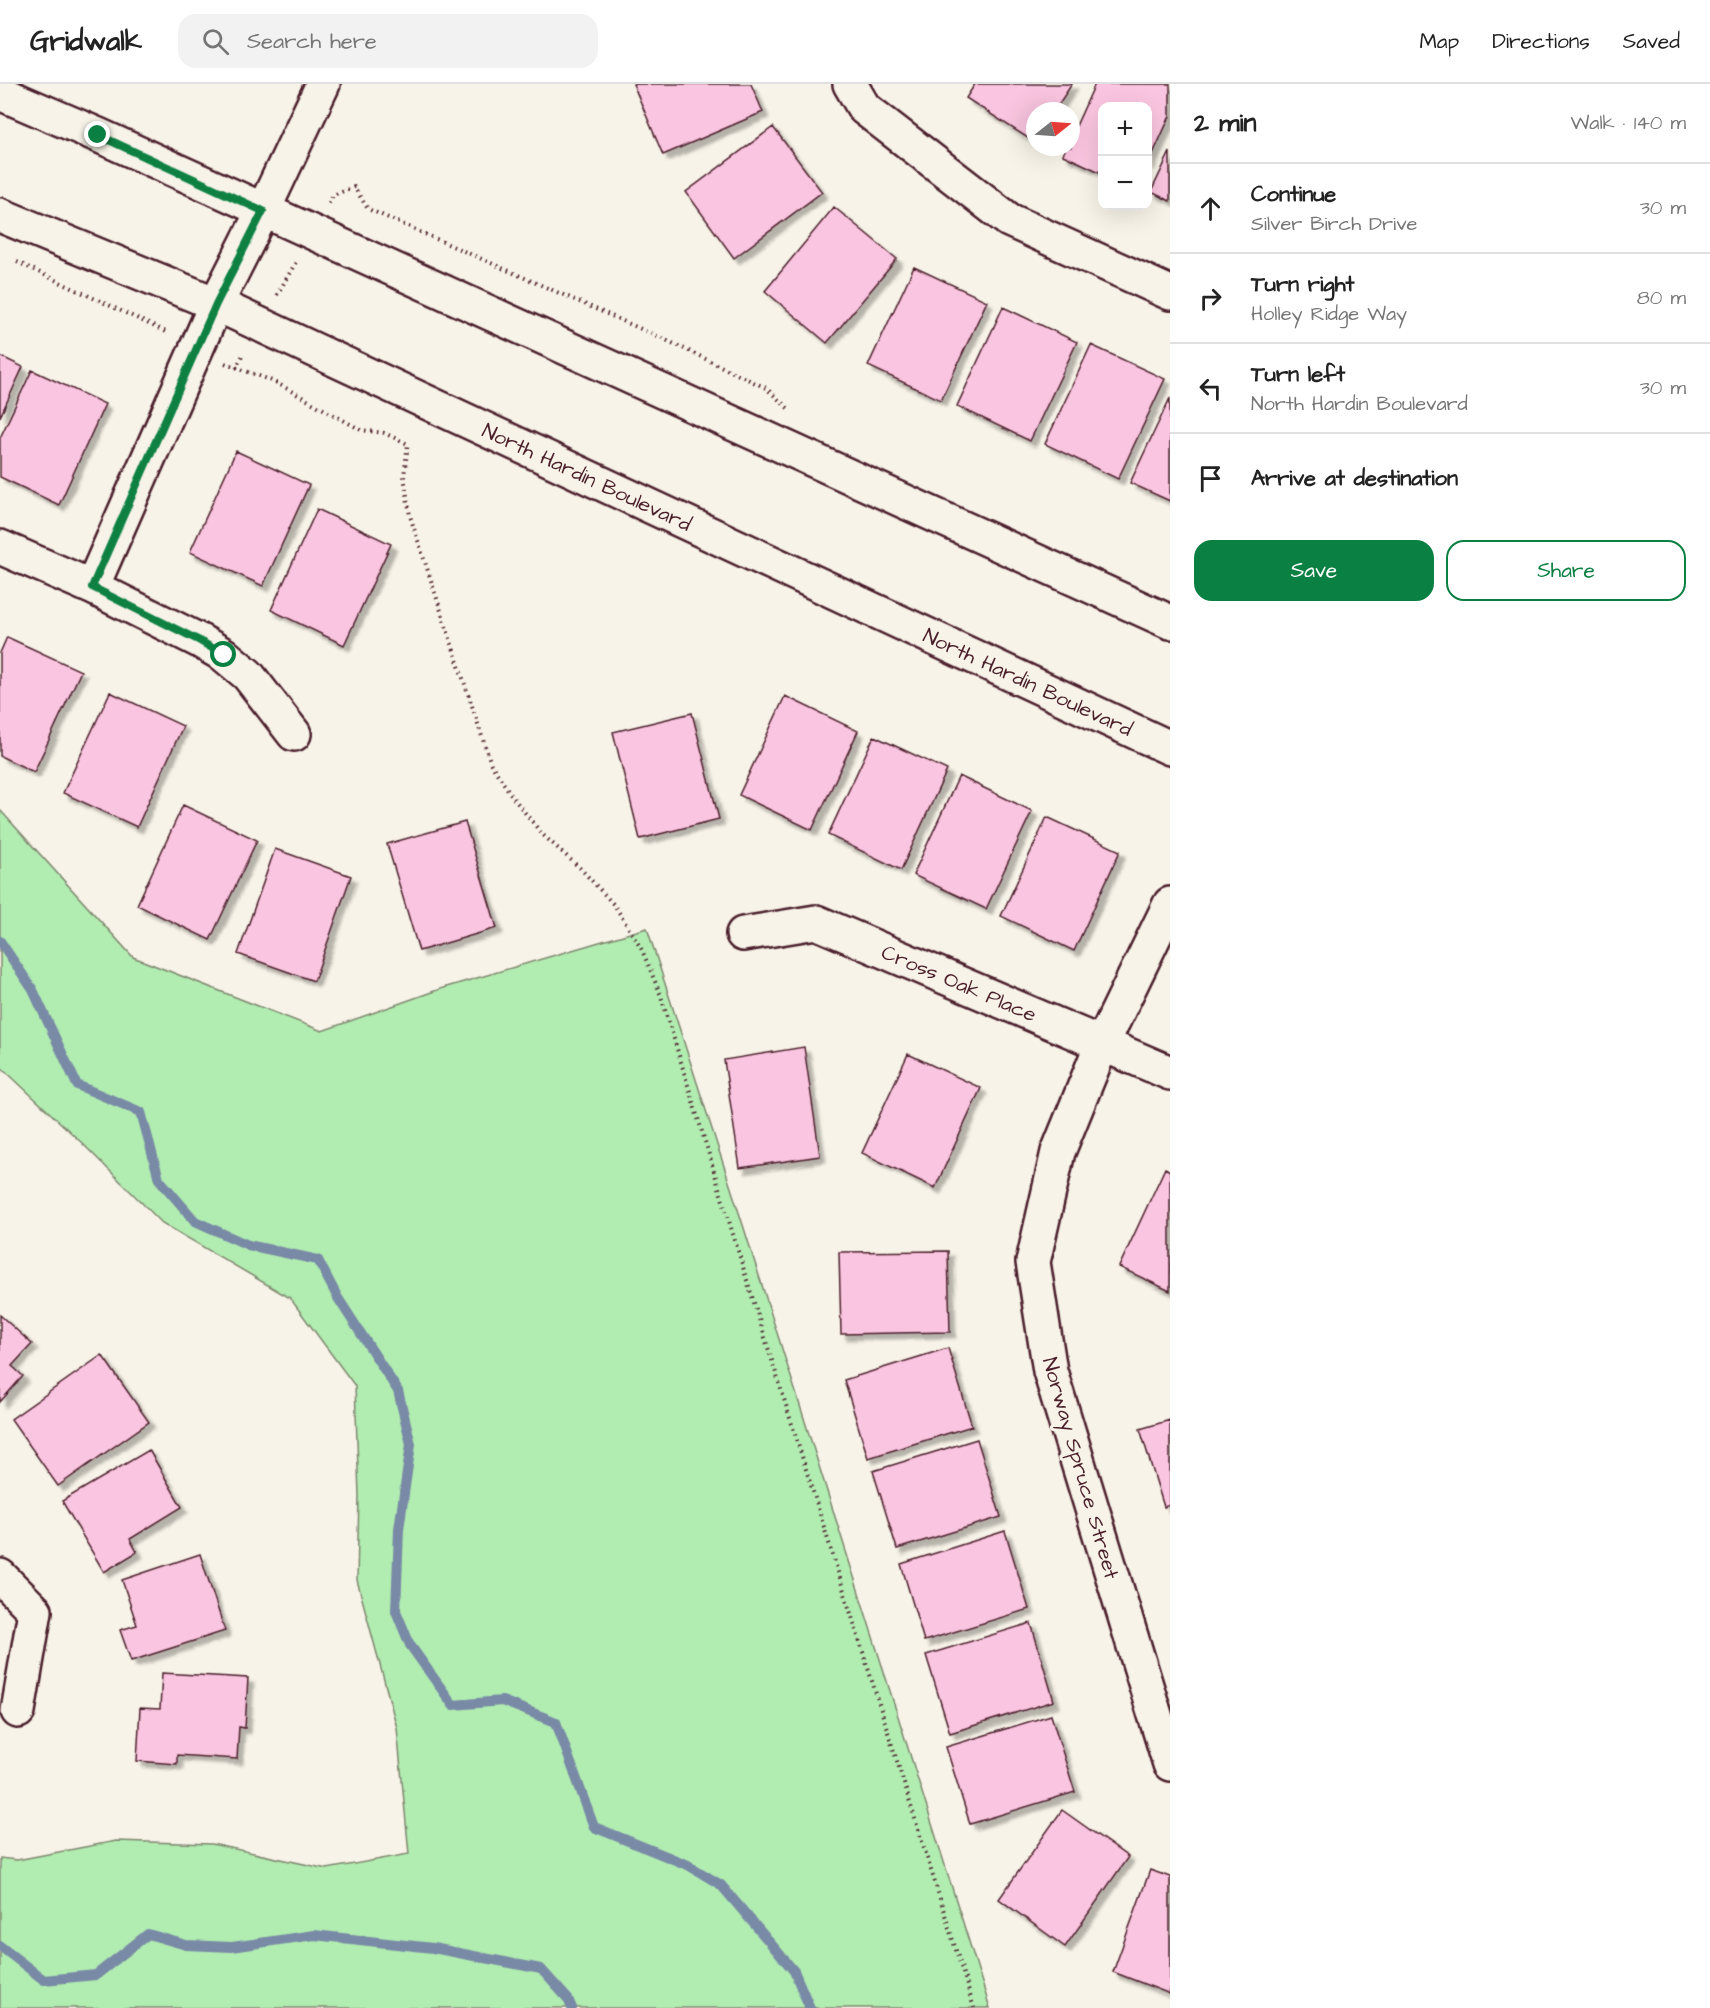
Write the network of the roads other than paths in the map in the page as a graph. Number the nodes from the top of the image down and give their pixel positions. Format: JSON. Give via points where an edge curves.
{"nodes":[{"id":1,"x":323,"y":84,"type":"edge"},
{"id":2,"x":850,"y":84,"type":"edge"},
{"id":3,"x":0,"y":93,"type":"edge"},
{"id":4,"x":263,"y":211,"type":"junction"},
{"id":5,"x":0,"y":215,"type":"edge"},
{"id":6,"x":1170,"y":294,"type":"edge"},
{"id":7,"x":216,"y":304,"type":"junction"},
{"id":8,"x":0,"y":547,"type":"edge"},
{"id":9,"x":92,"y":587,"type":"junction"},
{"id":10,"x":1170,"y":622,"type":"edge"},
{"id":11,"x":294,"y":734,"type":"dead end"},
{"id":12,"x":1170,"y":748,"type":"edge"},
{"id":13,"x":1170,"y":904,"type":"edge"},
{"id":14,"x":744,"y":934,"type":"dead end"},
{"id":15,"x":1102,"y":1044,"type":"junction"},
{"id":16,"x":1170,"y":1073,"type":"edge"},
{"id":17,"x":0,"y":1576,"type":"edge"},
{"id":18,"x":18,"y":1711,"type":"dead end"},
{"id":19,"x":1170,"y":1764,"type":"edge"}],
"edges":[{"from":1,"to":4,"type":"street"},
{"from":2,"to":6,"type":"street","via":[[864,108],[1009,220]]},
{"from":3,"to":4,"type":"street"},
{"from":4,"to":7,"type":"street"},
{"from":4,"to":10,"type":"street"},
{"from":5,"to":7,"type":"street","name":"North Hardin Boulevard"},
{"from":7,"to":9,"type":"street"},
{"from":7,"to":12,"type":"street","name":"North Hardin Boulevard"},
{"from":8,"to":9,"type":"street"},
{"from":9,"to":11,"type":"street","via":[[224,655],[248,675]]},
{"from":13,"to":15,"type":"street","name":"Norway Spruce Street"},
{"from":14,"to":15,"type":"street","name":"Cross Oak Place","via":[[816,922]]},
{"from":15,"to":16,"type":"street","name":"Cross Oak Place"},
{"from":15,"to":19,"type":"street","name":"Norway Spruce Street","via":[[1058,1152],[1033,1262],[1050,1371]]},
{"from":17,"to":18,"type":"street","via":[[35,1611]]}]}
